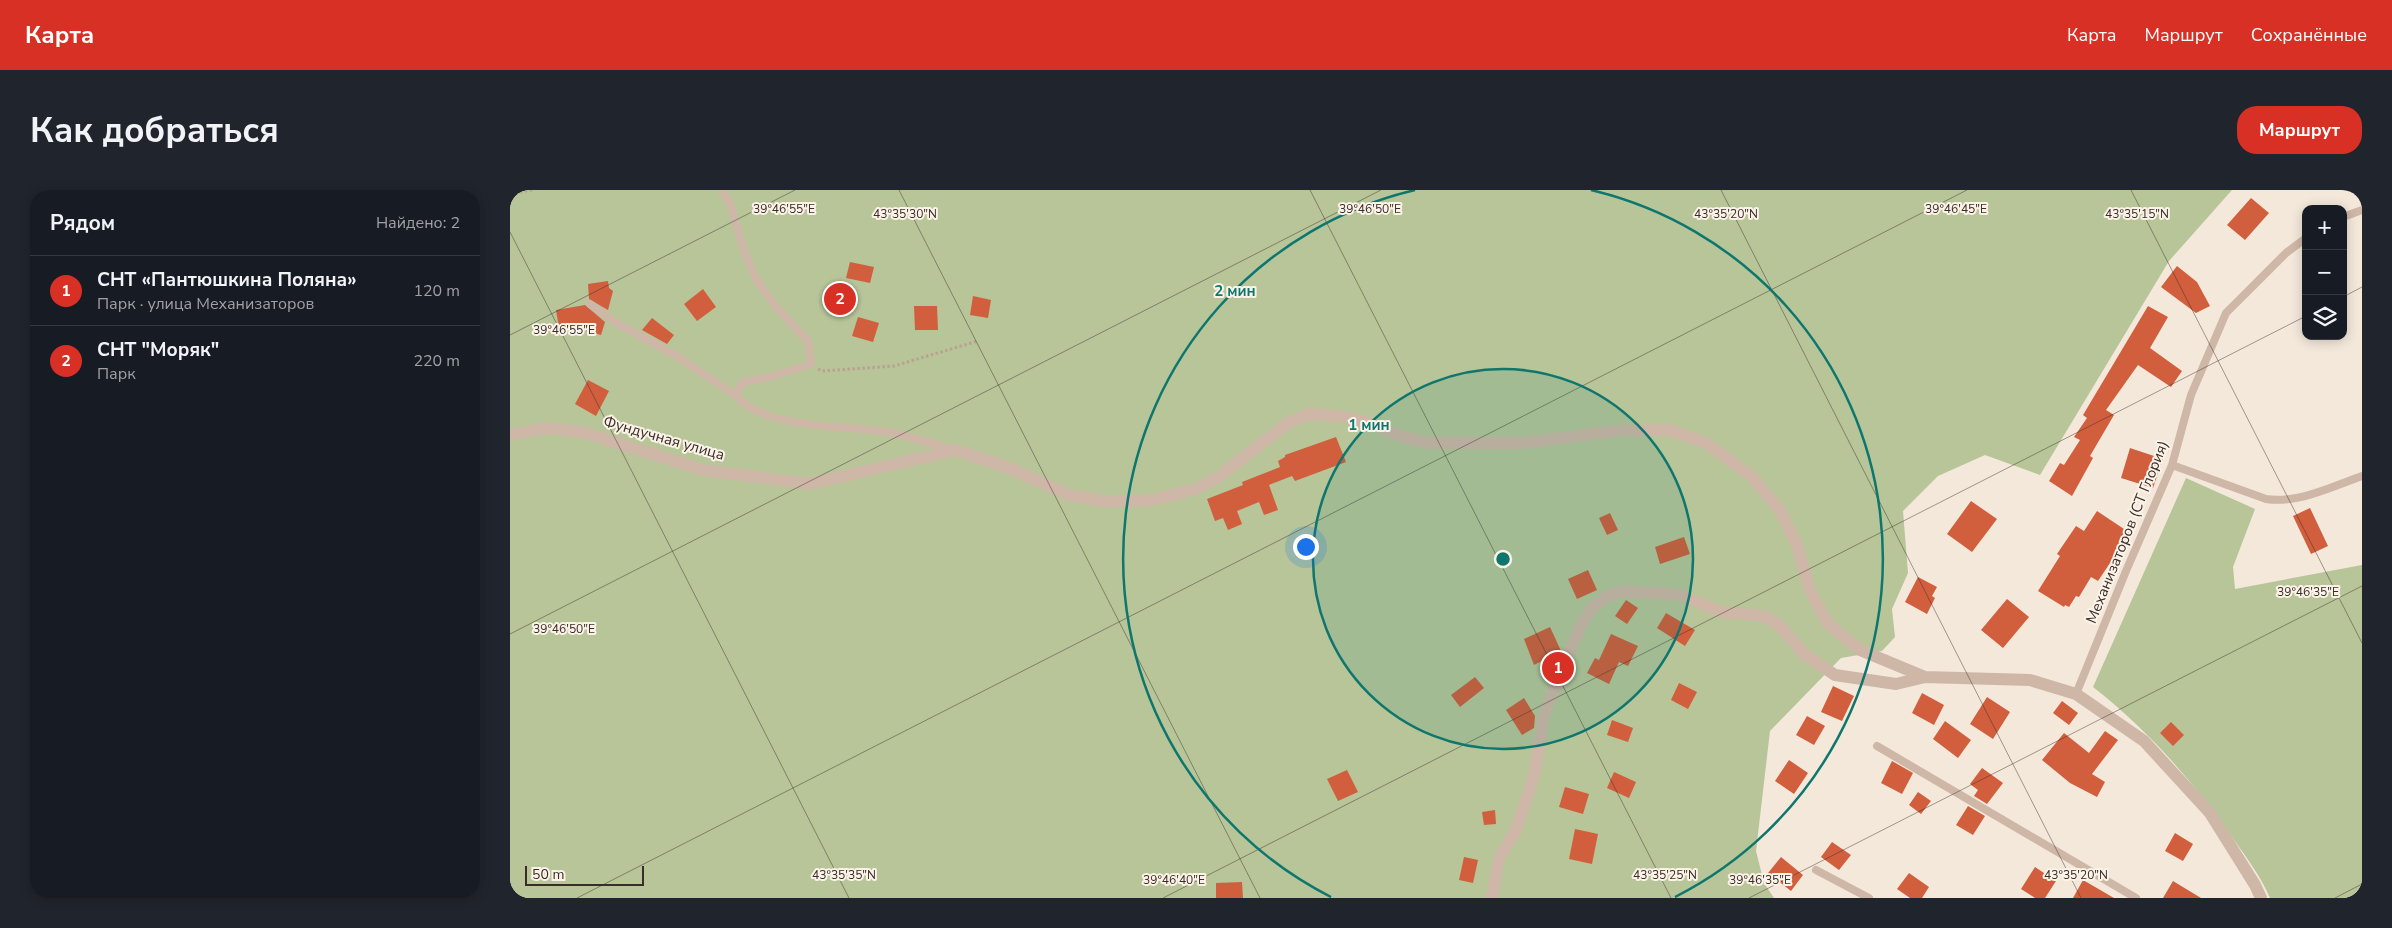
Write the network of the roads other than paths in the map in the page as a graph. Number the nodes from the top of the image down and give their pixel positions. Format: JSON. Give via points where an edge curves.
{"nodes":[{"id":1,"x":721,"y":190,"type":"edge"},
{"id":2,"x":2362,"y":210,"type":"edge"},
{"id":3,"x":2347,"y":216,"type":"edge"},
{"id":4,"x":2302,"y":241,"type":"edge"},
{"id":5,"x":590,"y":304,"type":"dead end"},
{"id":6,"x":735,"y":395,"type":"junction"},
{"id":7,"x":510,"y":435,"type":"edge"},
{"id":8,"x":956,"y":450,"type":"junction"},
{"id":9,"x":2172,"y":465,"type":"junction"},
{"id":10,"x":2362,"y":476,"type":"edge"},
{"id":11,"x":1925,"y":677,"type":"junction"},
{"id":12,"x":2076,"y":694,"type":"junction"},
{"id":13,"x":1877,"y":746,"type":"dead end"},
{"id":14,"x":1816,"y":870,"type":"dead end"},
{"id":15,"x":1492,"y":898,"type":"edge"},
{"id":16,"x":1869,"y":898,"type":"edge"},
{"id":17,"x":2136,"y":898,"type":"edge"},
{"id":18,"x":2261,"y":898,"type":"edge"}],
"edges":[{"from":1,"to":6,"type":"lane","via":[[730,203],[756,279],[776,307],[808,341],[811,364],[743,382]]},
{"from":2,"to":3,"type":"lane"},
{"from":4,"to":9,"type":"lane","name":"Механизаторов (СТ Глория)","via":[[2226,313],[2191,395]]},
{"from":5,"to":6,"type":"lane"},
{"from":6,"to":8,"type":"lane","via":[[744,405],[761,413],[799,422],[888,432]]},
{"from":7,"to":8,"type":"street","name":"Фундучная улица","via":[[546,428],[582,432],[704,470],[809,484]]},
{"from":8,"to":11,"type":"street","via":[[1009,468],[1069,495],[1110,502],[1153,500],[1196,489],[1217,478],[1288,423],[1308,414],[1341,416],[1371,423],[1426,443],[1524,443],[1615,431],[1669,430],[1706,443],[1751,476],[1780,510],[1796,545],[1810,591],[1828,624],[1860,650]]},
{"from":9,"to":10,"type":"lane","via":[[2279,501]]},
{"from":9,"to":12,"type":"lane","name":"Механизаторов (СТ Глория)"},
{"from":11,"to":12,"type":"street","via":[[2030,680]]},
{"from":11,"to":15,"type":"street","via":[[1896,684],[1835,675],[1806,655],[1779,625],[1764,616],[1721,612],[1680,596],[1648,592],[1622,591],[1606,597],[1591,609],[1581,625],[1544,714],[1534,776],[1516,830],[1499,858]]},
{"from":12,"to":18,"type":"street","via":[[2144,741],[2203,806]]},
{"from":13,"to":17,"type":"lane"},
{"from":14,"to":16,"type":"lane"}]}
